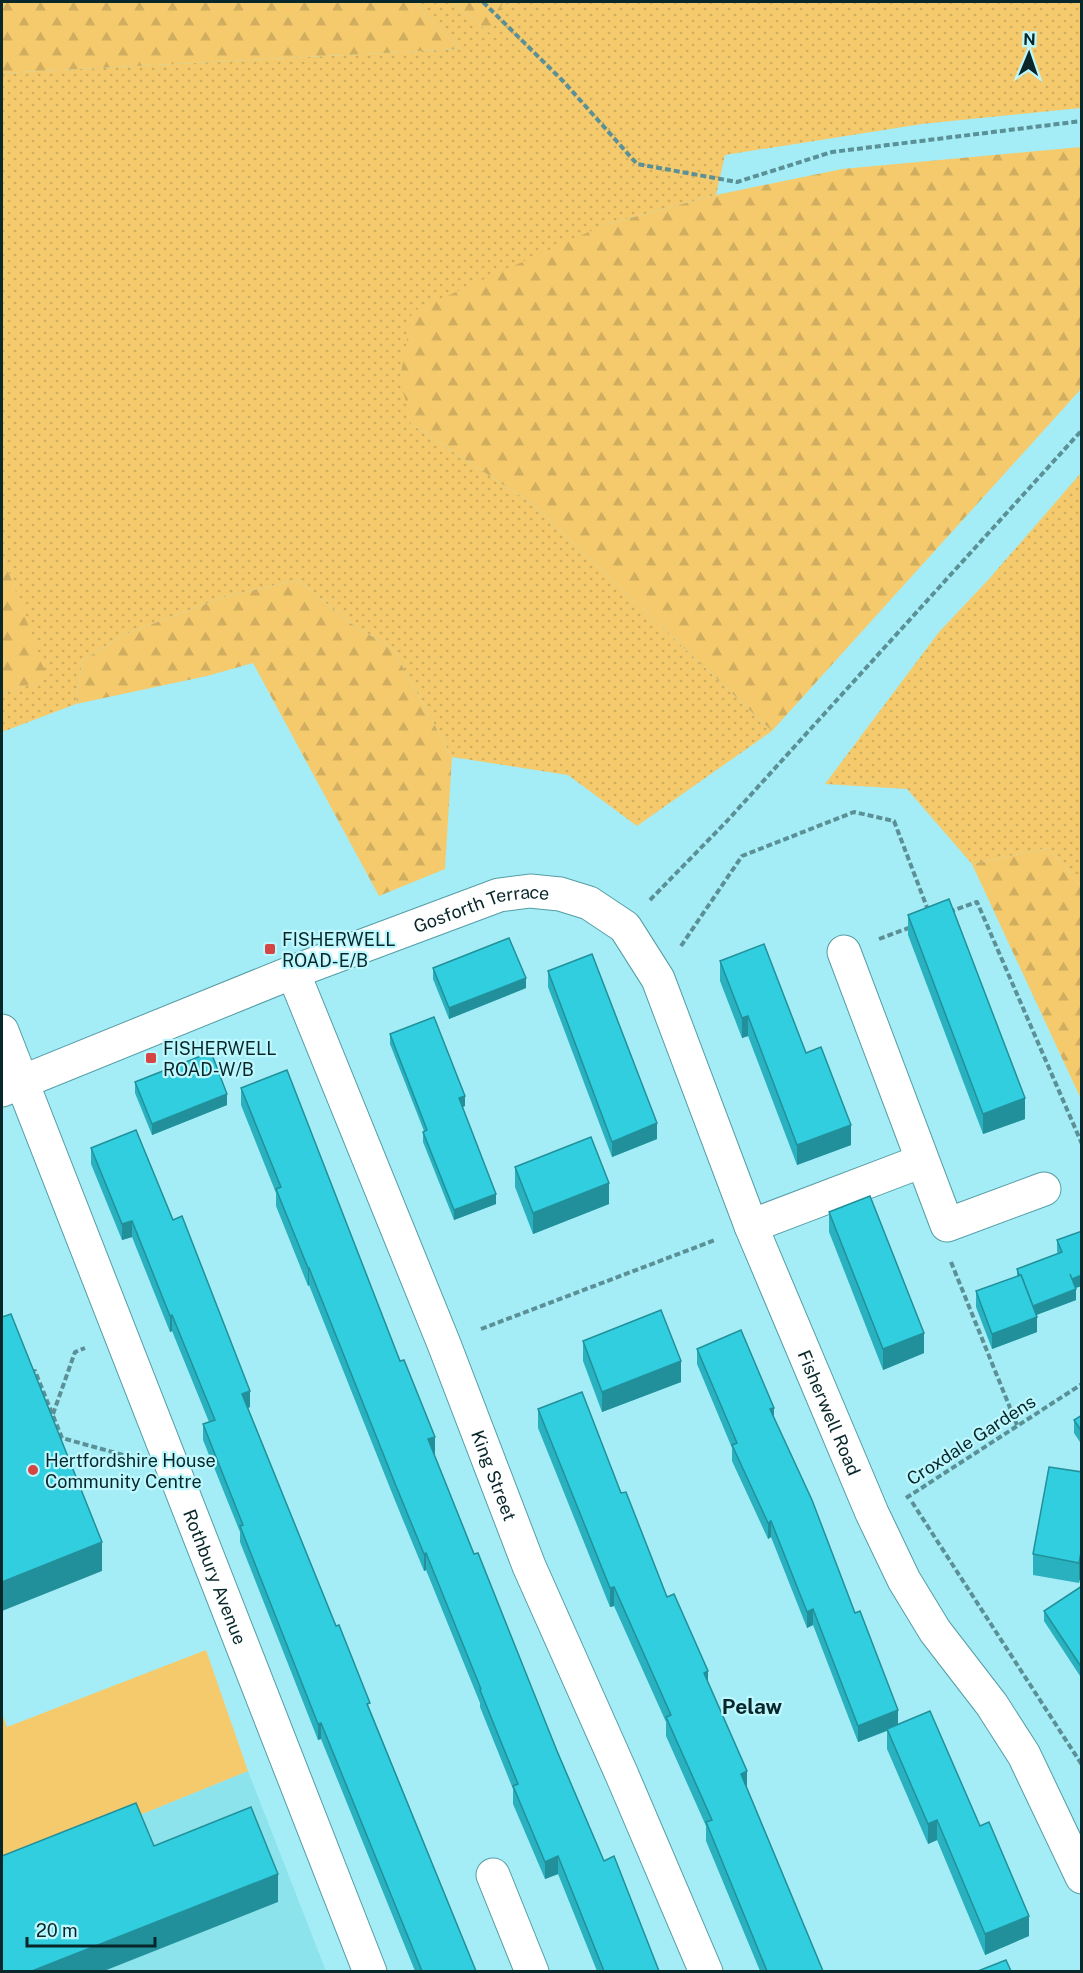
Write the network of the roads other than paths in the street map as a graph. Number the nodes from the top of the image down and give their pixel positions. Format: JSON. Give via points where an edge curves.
{"nodes":[{"id":1,"x":624,"y":927,"type":"joint"},
{"id":2,"x":844,"y":952,"type":"road end"},
{"id":3,"x":293,"y":972,"type":"junction"},
{"id":4,"x":2,"y":1031,"type":"edge"},
{"id":5,"x":11,"y":1086,"type":"edge"},
{"id":6,"x":922,"y":1161,"type":"junction"},
{"id":7,"x":1044,"y":1189,"type":"dead end"},
{"id":8,"x":751,"y":1226,"type":"junction"},
{"id":9,"x":493,"y":1875,"type":"dead end"},
{"id":10,"x":1082,"y":1877,"type":"edge"},
{"id":11,"x":370,"y":1971,"type":"edge"},
{"id":12,"x":532,"y":1971,"type":"edge"},
{"id":13,"x":706,"y":1971,"type":"edge"}],
"edges":[{"from":1,"to":3,"type":"street","name":"Gosforth Terrace","via":[[589,903],[560,894],[530,891],[499,895]]},
{"from":1,"to":8,"type":"street","name":"Fisherwell Road","via":[[658,979]]},
{"from":2,"to":6,"type":"street"},
{"from":3,"to":5,"type":"street","name":"Gosforth Terrace"},
{"from":3,"to":13,"type":"street","name":"King Street","via":[[529,1566]]},
{"from":4,"to":5,"type":"street","name":"Rothbury Avenue"},
{"from":5,"to":11,"type":"street","name":"Rothbury Avenue","via":[[120,1336]]},
{"from":6,"to":7,"type":"street","via":[[947,1226]]},
{"from":6,"to":8,"type":"street"},
{"from":8,"to":10,"type":"street","name":"Fisherwell Road","via":[[904,1580],[935,1631],[992,1705],[1024,1755]]},
{"from":9,"to":12,"type":"street"}]}
